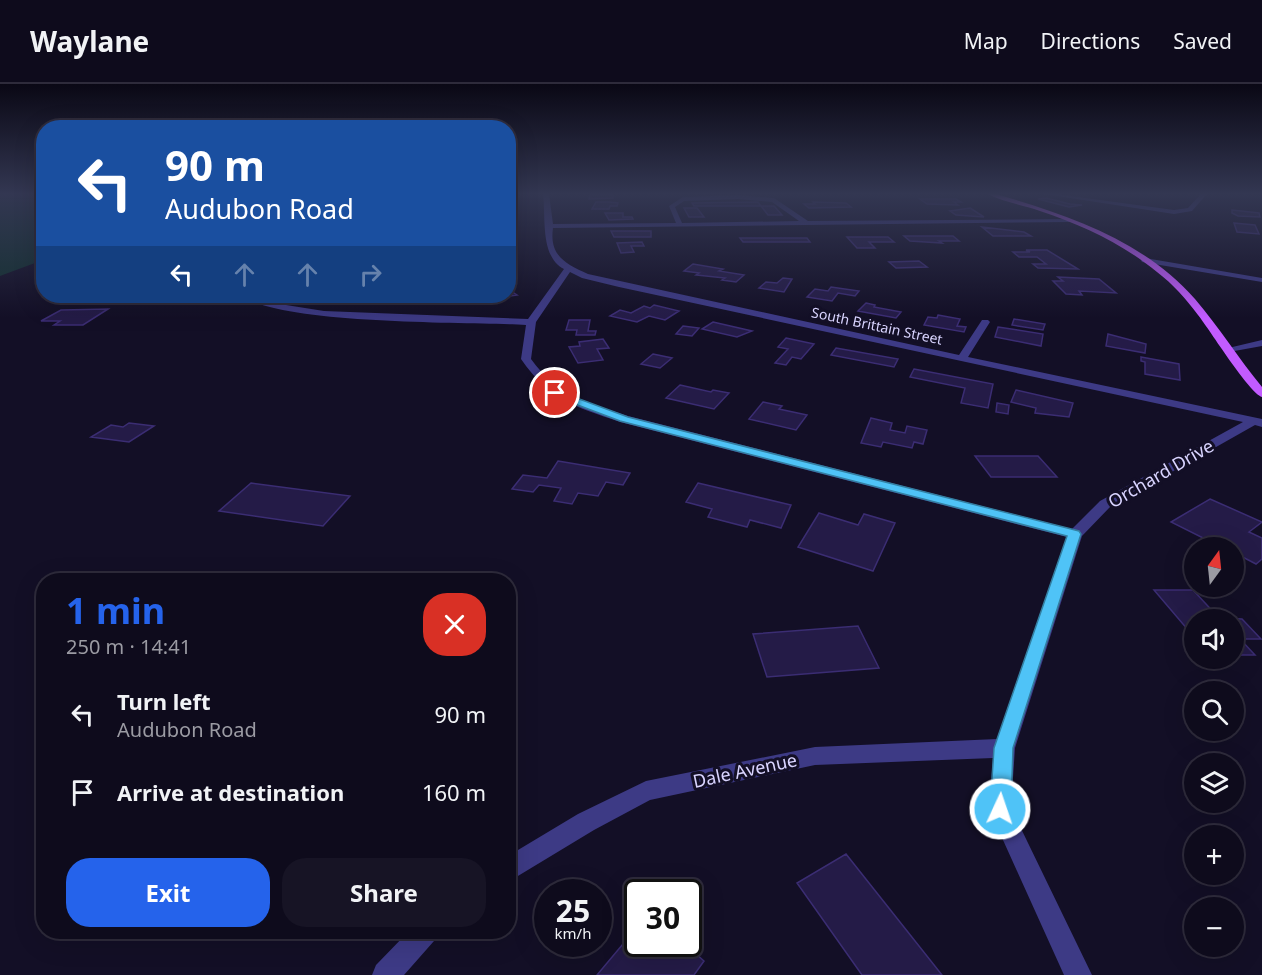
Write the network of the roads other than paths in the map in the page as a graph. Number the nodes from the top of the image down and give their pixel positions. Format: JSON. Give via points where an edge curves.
{"nodes":[{"id":1,"x":549,"y":236,"type":"edge"},
{"id":2,"x":1104,"y":236,"type":"edge"},
{"id":3,"x":1145,"y":260,"type":"junction"},
{"id":4,"x":568,"y":269,"type":"junction"},
{"id":5,"x":1262,"y":280,"type":"edge"},
{"id":6,"x":263,"y":303,"type":"edge"},
{"id":7,"x":531,"y":322,"type":"junction"},
{"id":8,"x":984,"y":322,"type":"dead end"},
{"id":9,"x":1262,"y":343,"type":"edge"},
{"id":10,"x":1229,"y":349,"type":"junction"},
{"id":11,"x":962,"y":358,"type":"junction"},
{"id":12,"x":1262,"y":393,"type":"edge"},
{"id":13,"x":1258,"y":422,"type":"edge"},
{"id":14,"x":1075,"y":534,"type":"junction"},
{"id":15,"x":1004,"y":748,"type":"junction"},
{"id":16,"x":516,"y":865,"type":"edge"},
{"id":17,"x":419,"y":939,"type":"edge"},
{"id":18,"x":386,"y":975,"type":"edge"},
{"id":19,"x":1078,"y":975,"type":"edge"}],
"edges":[{"from":1,"to":4,"type":"street","via":[[560,263]]},
{"from":2,"to":3,"type":"main road"},
{"from":3,"to":5,"type":"street"},
{"from":3,"to":10,"type":"main road","via":[[1180,287]]},
{"from":4,"to":7,"type":"street"},
{"from":4,"to":11,"type":"street","name":"South Brittain Street","via":[[619,285]]},
{"from":6,"to":7,"type":"street","via":[[324,314]]},
{"from":7,"to":14,"type":"street","via":[[526,359],[538,378],[555,393],[582,404],[624,419]]},
{"from":8,"to":11,"type":"street"},
{"from":9,"to":10,"type":"street"},
{"from":10,"to":12,"type":"main road"},
{"from":11,"to":13,"type":"street","name":"South Brittain Street"},
{"from":13,"to":14,"type":"street","name":"Orchard Drive","via":[[1105,504]]},
{"from":14,"to":15,"type":"street","name":"Orchard Drive"},
{"from":15,"to":16,"type":"street","name":"Dale Avenue","via":[[814,756],[646,791]]},
{"from":15,"to":19,"type":"street","name":"Orchard Drive","via":[[1000,809]]},
{"from":17,"to":18,"type":"street"}]}
